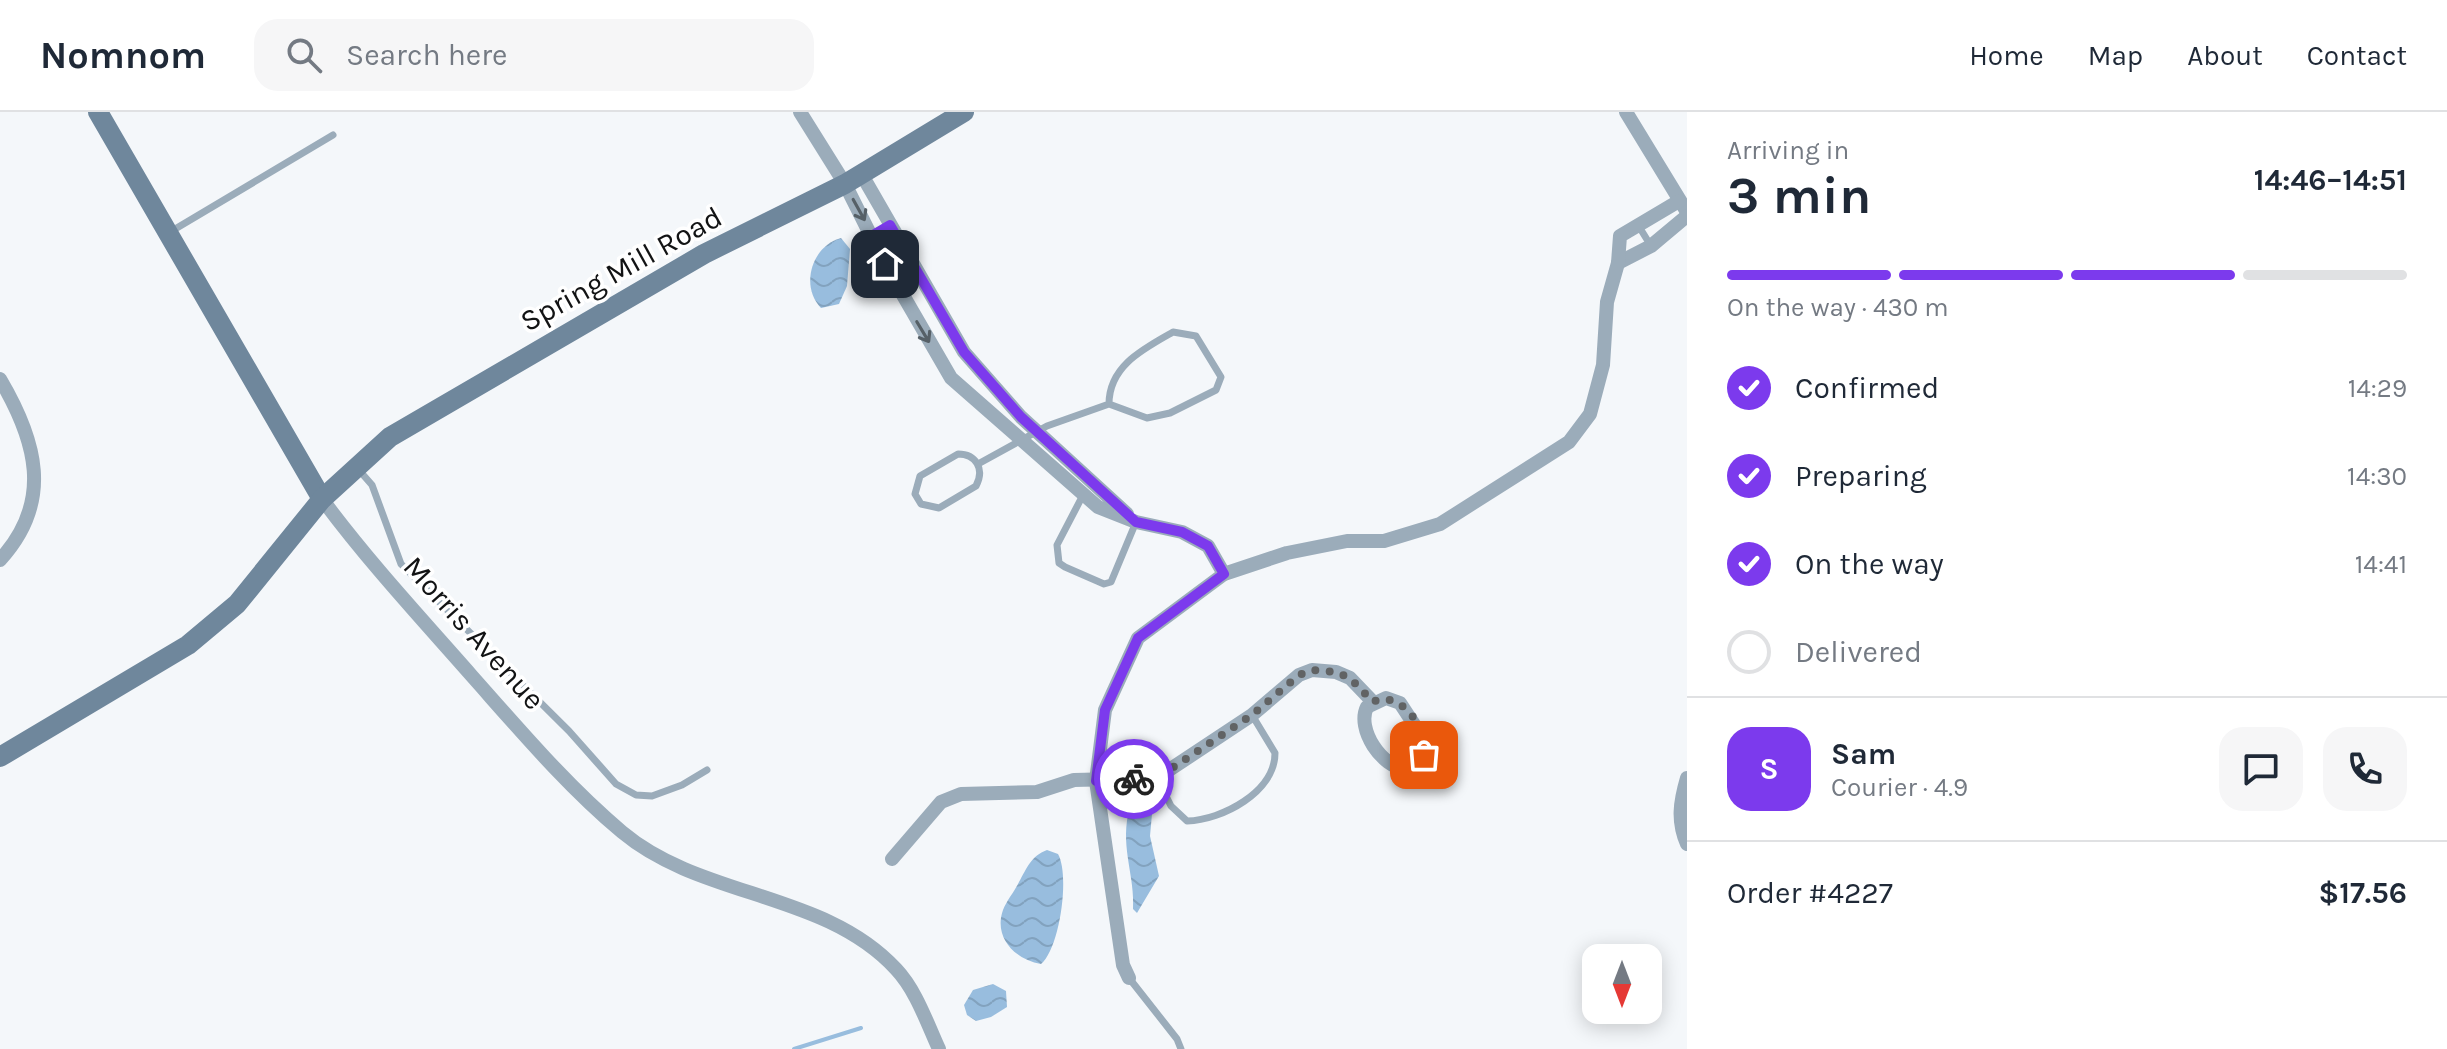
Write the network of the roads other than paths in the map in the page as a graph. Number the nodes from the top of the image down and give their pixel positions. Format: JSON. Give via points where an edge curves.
{"nodes":[{"id":1,"x":98,"y":112,"type":"edge"},
{"id":2,"x":800,"y":112,"type":"edge"},
{"id":3,"x":964,"y":112,"type":"edge"},
{"id":4,"x":1626,"y":112,"type":"edge"},
{"id":5,"x":333,"y":135,"type":"dead end"},
{"id":6,"x":853,"y":180,"type":"junction"},
{"id":7,"x":1684,"y":210,"type":"edge"},
{"id":8,"x":890,"y":225,"type":"junction"},
{"id":9,"x":1638,"y":225,"type":"junction"},
{"id":10,"x":168,"y":233,"type":"junction"},
{"id":11,"x":873,"y":235,"type":"junction"},
{"id":12,"x":1651,"y":246,"type":"junction"},
{"id":13,"x":1618,"y":263,"type":"junction"},
{"id":14,"x":917,"y":269,"type":"junction"},
{"id":15,"x":896,"y":283,"type":"junction"},
{"id":16,"x":0,"y":379,"type":"edge"},
{"id":17,"x":1109,"y":404,"type":"junction"},
{"id":18,"x":1037,"y":432,"type":"junction"},
{"id":19,"x":1019,"y":440,"type":"junction"},
{"id":20,"x":978,"y":464,"type":"junction"},
{"id":21,"x":357,"y":467,"type":"junction"},
{"id":22,"x":1083,"y":495,"type":"junction"},
{"id":23,"x":322,"y":499,"type":"junction"},
{"id":24,"x":1136,"y":522,"type":"junction"},
{"id":25,"x":0,"y":560,"type":"edge"},
{"id":26,"x":1224,"y":574,"type":"junction"},
{"id":27,"x":1373,"y":702,"type":"junction"},
{"id":28,"x":1252,"y":715,"type":"junction"},
{"id":29,"x":0,"y":757,"type":"edge"},
{"id":30,"x":707,"y":770,"type":"dead end"},
{"id":31,"x":1157,"y":778,"type":"junction"},
{"id":32,"x":1687,"y":778,"type":"edge"},
{"id":33,"x":1096,"y":781,"type":"junction"},
{"id":34,"x":1687,"y":844,"type":"edge"},
{"id":35,"x":892,"y":859,"type":"dead end"},
{"id":36,"x":1129,"y":978,"type":"joint"},
{"id":37,"x":939,"y":1049,"type":"edge"},
{"id":38,"x":1181,"y":1049,"type":"edge"}],
"edges":[{"from":1,"to":10,"type":"main road","name":"Morris Avenue"},
{"from":2,"to":6,"type":"street"},
{"from":3,"to":6,"type":"main road","name":"Spring Mill Road"},
{"from":4,"to":7,"type":"street"},
{"from":5,"to":10,"type":"lane"},
{"from":6,"to":8,"type":"street"},
{"from":6,"to":11,"type":"street","one_way":true},
{"from":6,"to":21,"type":"main road","name":"Spring Mill Road","via":[[704,254],[390,437]]},
{"from":7,"to":9,"type":"street"},
{"from":7,"to":12,"type":"street"},
{"from":8,"to":11,"type":"street"},
{"from":8,"to":14,"type":"street"},
{"from":9,"to":12,"type":"lane"},
{"from":9,"to":13,"type":"street","via":[[1620,236]]},
{"from":10,"to":23,"type":"main road","name":"Morris Avenue"},
{"from":11,"to":15,"type":"street"},
{"from":12,"to":13,"type":"street"},
{"from":13,"to":26,"type":"street","via":[[1590,414],[1569,442],[1440,524],[1384,541],[1347,541],[1287,553]]},
{"from":14,"to":15,"type":"street"},
{"from":14,"to":18,"type":"street","via":[[964,352]]},
{"from":15,"to":19,"type":"street","one_way":true,"via":[[951,378]]},
{"from":16,"to":25,"type":"street","via":[[22,416],[35,459],[32,497],[15,544]]},
{"from":17,"to":17,"type":"lane","via":[[1147,418],[1170,413],[1216,390],[1221,377],[1196,336],[1173,332],[1118,370],[1111,379]]},
{"from":17,"to":18,"type":"lane"},
{"from":18,"to":19,"type":"lane"},
{"from":18,"to":24,"type":"street"},
{"from":19,"to":20,"type":"lane"},
{"from":19,"to":22,"type":"street"},
{"from":20,"to":20,"type":"lane","via":[[976,486],[945,506],[927,507],[917,499],[915,487],[925,472],[958,454]]},
{"from":21,"to":23,"type":"main road","name":"Spring Mill Road"},
{"from":21,"to":30,"type":"lane","via":[[372,485],[401,564],[616,784],[636,795],[652,796]]},
{"from":22,"to":24,"type":"street"},
{"from":22,"to":24,"type":"lane","via":[[1057,545],[1059,563],[1065,567],[1104,584],[1111,582]]},
{"from":23,"to":29,"type":"main road","name":"Spring Mill Road","via":[[214,626]]},
{"from":23,"to":37,"type":"street","name":"Morris Avenue","via":[[503,711],[624,834],[700,877],[827,920],[871,945],[899,971]]},
{"from":24,"to":26,"type":"street","via":[[1169,528],[1208,546]]},
{"from":26,"to":33,"type":"street","via":[[1138,638],[1105,710]]},
{"from":27,"to":27,"type":"street","via":[[1364,714],[1365,729],[1392,766],[1414,766],[1424,755],[1422,734],[1400,703],[1386,698]]},
{"from":27,"to":28,"type":"street","via":[[1350,678],[1312,670]]},
{"from":28,"to":31,"type":"street"},
{"from":28,"to":31,"type":"lane","via":[[1275,753],[1269,778],[1254,793],[1226,810],[1187,821],[1171,806]]},
{"from":31,"to":33,"type":"street"},
{"from":32,"to":34,"type":"street","via":[[1680,805]]},
{"from":33,"to":35,"type":"street","via":[[1074,780],[1037,792],[961,794],[941,802]]},
{"from":33,"to":36,"type":"street"},
{"from":36,"to":38,"type":"lane"}]}
